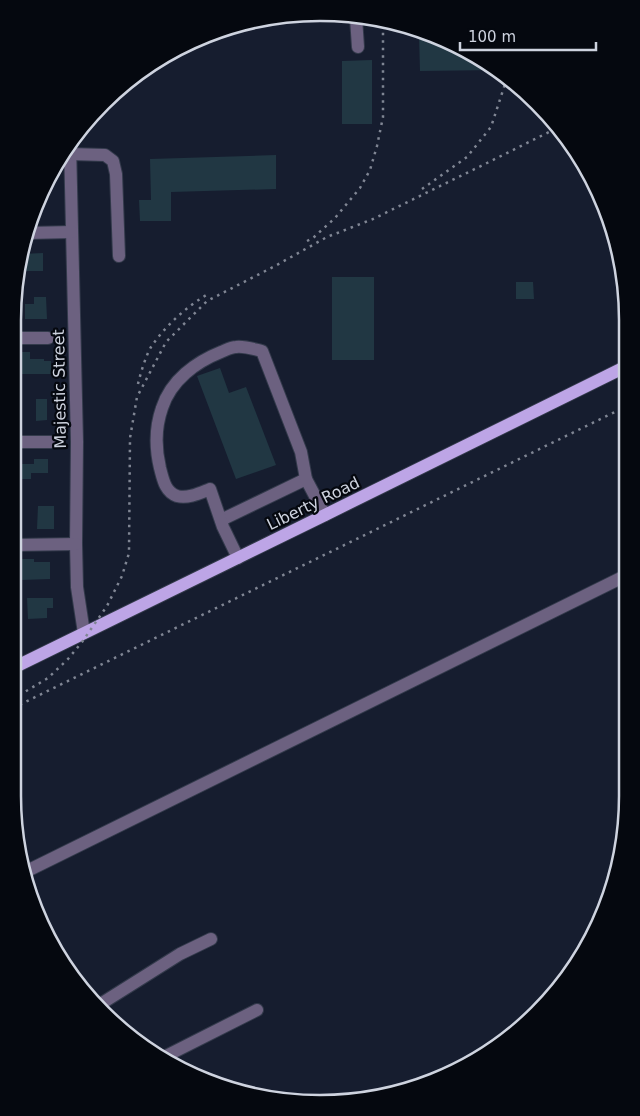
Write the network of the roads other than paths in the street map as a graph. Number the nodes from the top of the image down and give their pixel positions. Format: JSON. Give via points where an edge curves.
{"nodes":[{"id":1,"x":356,"y":24,"type":"edge"},
{"id":2,"x":358,"y":47,"type":"dead end"},
{"id":3,"x":75,"y":150,"type":"edge"},
{"id":4,"x":70,"y":157,"type":"edge"},
{"id":5,"x":34,"y":232,"type":"edge"},
{"id":6,"x":72,"y":232,"type":"junction"},
{"id":7,"x":120,"y":256,"type":"dead end"},
{"id":8,"x":21,"y":338,"type":"edge"},
{"id":9,"x":48,"y":338,"type":"dead end"},
{"id":10,"x":619,"y":370,"type":"edge"},
{"id":11,"x":21,"y":442,"type":"edge"},
{"id":12,"x":51,"y":442,"type":"dead end"},
{"id":13,"x":306,"y":479,"type":"junction"},
{"id":14,"x":325,"y":515,"type":"junction"},
{"id":15,"x":221,"y":520,"type":"junction"},
{"id":16,"x":76,"y":544,"type":"junction"},
{"id":17,"x":21,"y":545,"type":"edge"},
{"id":18,"x":238,"y":558,"type":"junction"},
{"id":19,"x":619,"y":579,"type":"edge"},
{"id":20,"x":84,"y":633,"type":"junction"},
{"id":21,"x":21,"y":664,"type":"edge"},
{"id":22,"x":30,"y":869,"type":"edge"},
{"id":23,"x":211,"y":940,"type":"dead end"},
{"id":24,"x":104,"y":1002,"type":"edge"},
{"id":25,"x":257,"y":1010,"type":"dead end"},
{"id":26,"x":170,"y":1054,"type":"edge"}],
"edges":[{"from":1,"to":2,"type":"street"},
{"from":3,"to":7,"type":"street","via":[[105,155],[113,162]]},
{"from":4,"to":6,"type":"street","name":"Majestic Street"},
{"from":5,"to":6,"type":"street"},
{"from":6,"to":16,"type":"street","name":"Majestic Street"},
{"from":8,"to":9,"type":"street"},
{"from":10,"to":14,"type":"main road","name":"Liberty Road"},
{"from":11,"to":12,"type":"street"},
{"from":13,"to":14,"type":"street"},
{"from":13,"to":15,"type":"street"},
{"from":13,"to":15,"type":"street","via":[[301,452],[262,351],[234,347],[207,357],[189,370],[167,395],[157,425],[156,450],[168,490],[176,496],[186,497],[210,489]]},
{"from":14,"to":18,"type":"main road","name":"Liberty Road"},
{"from":15,"to":18,"type":"street"},
{"from":16,"to":17,"type":"street"},
{"from":16,"to":20,"type":"street","name":"Majestic Street","via":[[77,587]]},
{"from":18,"to":20,"type":"main road","name":"Liberty Road"},
{"from":19,"to":22,"type":"street"},
{"from":20,"to":21,"type":"main road","name":"Liberty Road"},
{"from":23,"to":24,"type":"street","via":[[180,954]]},
{"from":25,"to":26,"type":"street"}]}
